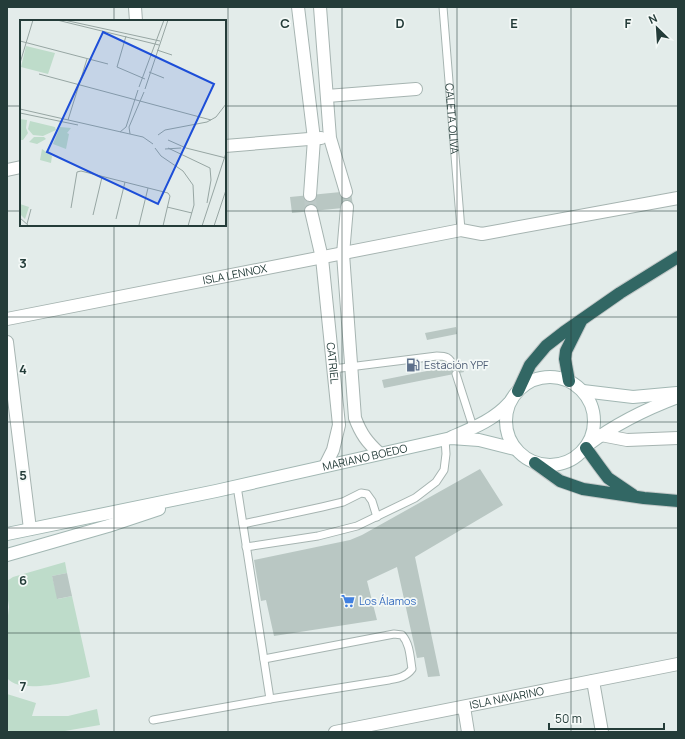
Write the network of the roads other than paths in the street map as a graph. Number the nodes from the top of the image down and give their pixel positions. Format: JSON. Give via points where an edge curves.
{"nodes":[{"id":1,"x":135,"y":7,"type":"edge"},
{"id":2,"x":298,"y":7,"type":"edge"},
{"id":3,"x":320,"y":7,"type":"edge"},
{"id":4,"x":443,"y":7,"type":"edge"},
{"id":5,"x":136,"y":20,"type":"edge"},
{"id":6,"x":416,"y":89,"type":"dead end"},
{"id":7,"x":327,"y":96,"type":"junction"},
{"id":8,"x":330,"y":138,"type":"junction"},
{"id":9,"x":314,"y":139,"type":"junction"},
{"id":10,"x":226,"y":146,"type":"edge"},
{"id":11,"x":20,"y":167,"type":"edge"},
{"id":12,"x":7,"y":170,"type":"edge"},
{"id":13,"x":346,"y":192,"type":"dead end"},
{"id":14,"x":310,"y":195,"type":"tunnel mouth"},
{"id":15,"x":678,"y":198,"type":"edge"},
{"id":16,"x":347,"y":207,"type":"dead end"},
{"id":17,"x":311,"y":211,"type":"tunnel mouth"},
{"id":18,"x":462,"y":230,"type":"junction"},
{"id":19,"x":342,"y":254,"type":"junction"},
{"id":20,"x":678,"y":257,"type":"edge"},
{"id":21,"x":322,"y":258,"type":"junction"},
{"id":22,"x":7,"y":319,"type":"edge"},
{"id":23,"x":582,"y":320,"type":"junction"},
{"id":24,"x":7,"y":342,"type":"edge"},
{"id":25,"x":453,"y":366,"type":"dead end"},
{"id":26,"x":351,"y":367,"type":"junction"},
{"id":27,"x":333,"y":369,"type":"junction"},
{"id":28,"x":456,"y":374,"type":"dead end"},
{"id":29,"x":569,"y":381,"type":"junction"},
{"id":30,"x":518,"y":391,"type":"junction"},
{"id":31,"x":583,"y":391,"type":"junction"},
{"id":32,"x":678,"y":393,"type":"edge"},
{"id":33,"x":678,"y":397,"type":"edge"},
{"id":34,"x":510,"y":402,"type":"junction"},
{"id":35,"x":473,"y":428,"type":"junction"},
{"id":36,"x":601,"y":435,"type":"junction"},
{"id":37,"x":448,"y":438,"type":"junction"},
{"id":38,"x":678,"y":438,"type":"edge"},
{"id":39,"x":588,"y":446,"type":"junction"},
{"id":40,"x":515,"y":449,"type":"junction"},
{"id":41,"x":379,"y":453,"type":"junction"},
{"id":42,"x":535,"y":463,"type":"junction"},
{"id":43,"x":325,"y":466,"type":"junction"},
{"id":44,"x":237,"y":486,"type":"junction"},
{"id":45,"x":216,"y":491,"type":"junction"},
{"id":46,"x":636,"y":496,"type":"junction"},
{"id":47,"x":678,"y":501,"type":"edge"},
{"id":48,"x":377,"y":517,"type":"junction"},
{"id":49,"x":243,"y":524,"type":"junction"},
{"id":50,"x":30,"y":529,"type":"junction"},
{"id":51,"x":7,"y":534,"type":"edge"},
{"id":52,"x":246,"y":547,"type":"junction"},
{"id":53,"x":7,"y":555,"type":"edge"},
{"id":54,"x":264,"y":659,"type":"junction"},
{"id":55,"x":678,"y":664,"type":"edge"},
{"id":56,"x":593,"y":682,"type":"junction"},
{"id":57,"x":270,"y":699,"type":"junction"},
{"id":58,"x":464,"y":707,"type":"junction"},
{"id":59,"x":153,"y":720,"type":"dead end"},
{"id":60,"x":338,"y":732,"type":"edge"},
{"id":61,"x":468,"y":732,"type":"edge"},
{"id":62,"x":602,"y":732,"type":"edge"}],
"edges":[{"from":1,"to":5,"type":"street"},
{"from":2,"to":9,"type":"street"},
{"from":3,"to":7,"type":"street"},
{"from":4,"to":18,"type":"lane","name":"CALETA OLIVA"},
{"from":6,"to":7,"type":"street"},
{"from":7,"to":8,"type":"street"},
{"from":8,"to":9,"type":"street"},
{"from":8,"to":13,"type":"street"},
{"from":9,"to":10,"type":"street"},
{"from":9,"to":14,"type":"street"},
{"from":11,"to":12,"type":"street"},
{"from":15,"to":18,"type":"street","via":[[482,234]]},
{"from":16,"to":19,"type":"street","name":"CATRIEL"},
{"from":17,"to":21,"type":"street","name":"CATRIEL"},
{"from":18,"to":19,"type":"street","name":"ISLA LENNOX"},
{"from":19,"to":21,"type":"street","name":"ISLA LENNOX"},
{"from":19,"to":26,"type":"street","name":"CATRIEL"},
{"from":20,"to":23,"type":"highway"},
{"from":21,"to":22,"type":"street","name":"ISLA LENNOX"},
{"from":21,"to":27,"type":"street","name":"CATRIEL"},
{"from":23,"to":29,"type":"highway","via":[[566,351]]},
{"from":23,"to":30,"type":"highway","via":[[546,346],[530,365]]},
{"from":24,"to":50,"type":"street"},
{"from":25,"to":26,"type":"lane","via":[[451,360],[445,356],[437,356]]},
{"from":26,"to":27,"type":"lane"},
{"from":26,"to":41,"type":"street","name":"CATRIEL","via":[[355,418],[368,443]]},
{"from":27,"to":43,"type":"street","name":"CATRIEL","via":[[339,425],[333,450]]},
{"from":28,"to":35,"type":"lane"},
{"from":29,"to":30,"type":"street","via":[[555,377],[542,378],[529,382]]},
{"from":29,"to":31,"type":"street"},
{"from":30,"to":34,"type":"street"},
{"from":31,"to":32,"type":"street","via":[[633,396]]},
{"from":31,"to":39,"type":"street","via":[[591,403],[594,417]]},
{"from":33,"to":36,"type":"street","name":"MARIANO BOEDO","via":[[649,408]]},
{"from":34,"to":35,"type":"street","via":[[501,412]]},
{"from":34,"to":40,"type":"street","via":[[506,426]]},
{"from":35,"to":37,"type":"street"},
{"from":36,"to":38,"type":"street","via":[[627,440]]},
{"from":36,"to":39,"type":"street","name":"MARIANO BOEDO"},
{"from":37,"to":40,"type":"street","name":"MARIANO BOEDO","via":[[479,440]]},
{"from":37,"to":41,"type":"street","name":"MARIANO BOEDO"},
{"from":37,"to":48,"type":"lane","via":[[444,470],[436,482],[415,498]]},
{"from":39,"to":42,"type":"street","name":"MARIANO BOEDO","via":[[565,463]]},
{"from":39,"to":46,"type":"highway","via":[[608,478]]},
{"from":40,"to":42,"type":"street","name":"MARIANO BOEDO"},
{"from":41,"to":43,"type":"street","name":"MARIANO BOEDO"},
{"from":42,"to":46,"type":"highway","via":[[560,481],[582,489]]},
{"from":43,"to":44,"type":"street","name":"MARIANO BOEDO"},
{"from":44,"to":45,"type":"street","name":"MARIANO BOEDO"},
{"from":44,"to":49,"type":"lane"},
{"from":45,"to":50,"type":"street","name":"MARIANO BOEDO"},
{"from":45,"to":53,"type":"street","name":"MARIANO BOEDO"},
{"from":46,"to":47,"type":"highway"},
{"from":48,"to":49,"type":"lane","via":[[372,500],[367,494],[360,493],[343,502]]},
{"from":48,"to":52,"type":"lane","via":[[356,526],[318,536]]},
{"from":49,"to":52,"type":"lane"},
{"from":50,"to":51,"type":"street","name":"MARIANO BOEDO"},
{"from":52,"to":54,"type":"lane"},
{"from":54,"to":57,"type":"lane"},
{"from":54,"to":57,"type":"lane","via":[[394,634],[402,635],[409,646],[412,669],[404,676]]},
{"from":55,"to":56,"type":"street","name":"ISLA NAVARINO"},
{"from":56,"to":58,"type":"street","name":"ISLA NAVARINO"},
{"from":56,"to":62,"type":"street"},
{"from":57,"to":59,"type":"lane"},
{"from":58,"to":60,"type":"street","name":"ISLA NAVARINO"},
{"from":58,"to":61,"type":"street"}]}
